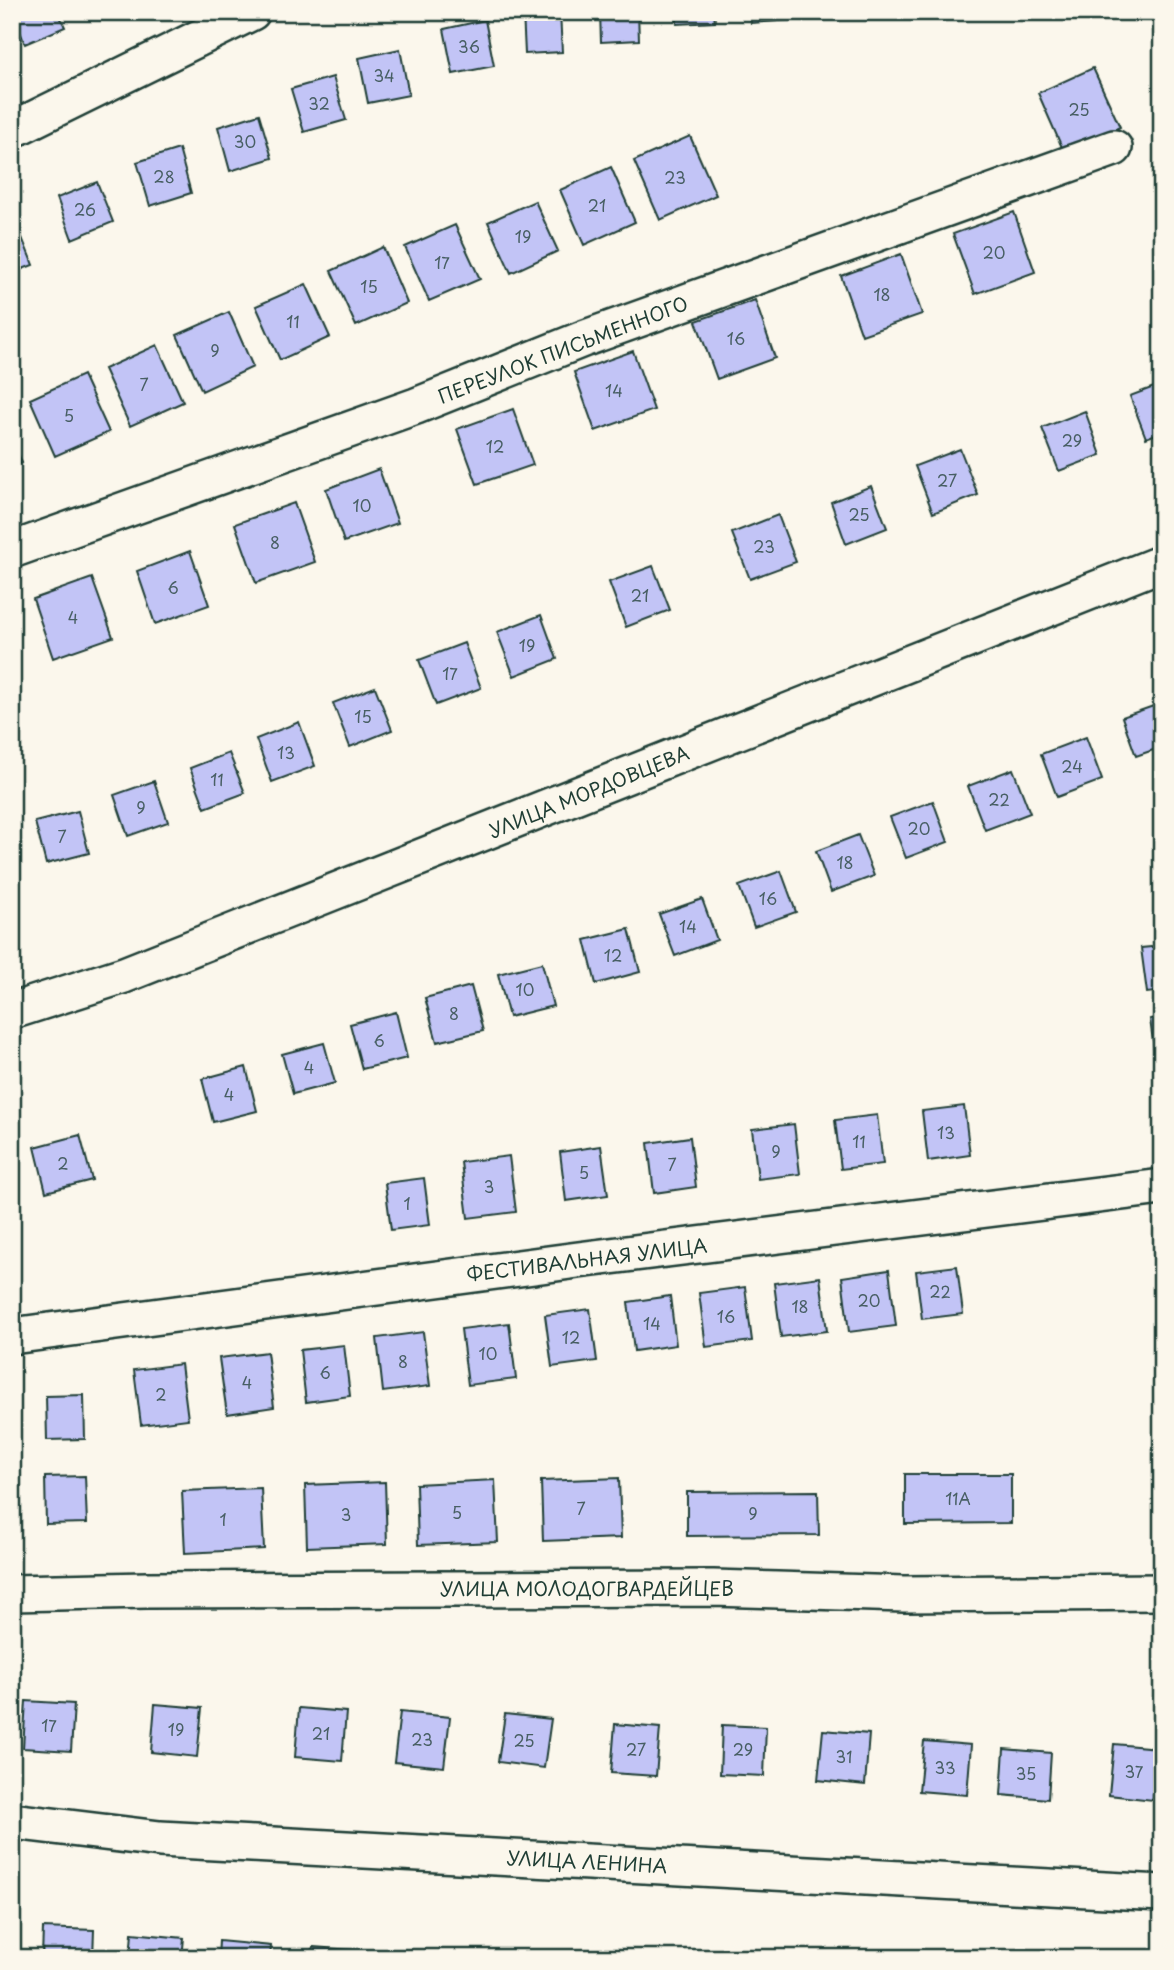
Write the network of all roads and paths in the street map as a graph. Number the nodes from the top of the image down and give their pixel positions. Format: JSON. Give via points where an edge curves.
{"nodes":[{"id":1,"x":249,"y":13,"type":"edge"},
{"id":2,"x":12,"y":130,"type":"edge"},
{"id":3,"x":1114,"y":148,"type":"dead end"},
{"id":4,"x":12,"y":550,"type":"edge"},
{"id":5,"x":1162,"y":563,"type":"edge"},
{"id":6,"x":12,"y":1011,"type":"edge"},
{"id":7,"x":1162,"y":1187,"type":"edge"},
{"id":8,"x":12,"y":1336,"type":"edge"},
{"id":9,"x":1162,"y":1591,"type":"edge"},
{"id":10,"x":12,"y":1593,"type":"edge"},
{"id":11,"x":12,"y":1821,"type":"edge"},
{"id":12,"x":1162,"y":1893,"type":"edge"}],
"edges":[{"from":1,"to":2,"type":"street"},
{"from":3,"to":4,"type":"street","name":"ПЕРЕУЛОК ПИСЬМЕННОГО","via":[[583,339],[416,407]]},
{"from":5,"to":6,"type":"street","name":"УЛИЦА МОРДОВЦЕВА","via":[[124,975]]},
{"from":7,"to":8,"type":"street","name":"ФЕСТИВАЛЬНАЯ УЛИЦА"},
{"from":9,"to":10,"type":"street","name":"УЛИЦА МОЛОДОГВАРДЕЙЦЕВ","via":[[904,1594],[686,1588]]},
{"from":11,"to":12,"type":"street","name":"УЛИЦА ЛЕНИНА","via":[[174,1840]]}]}
